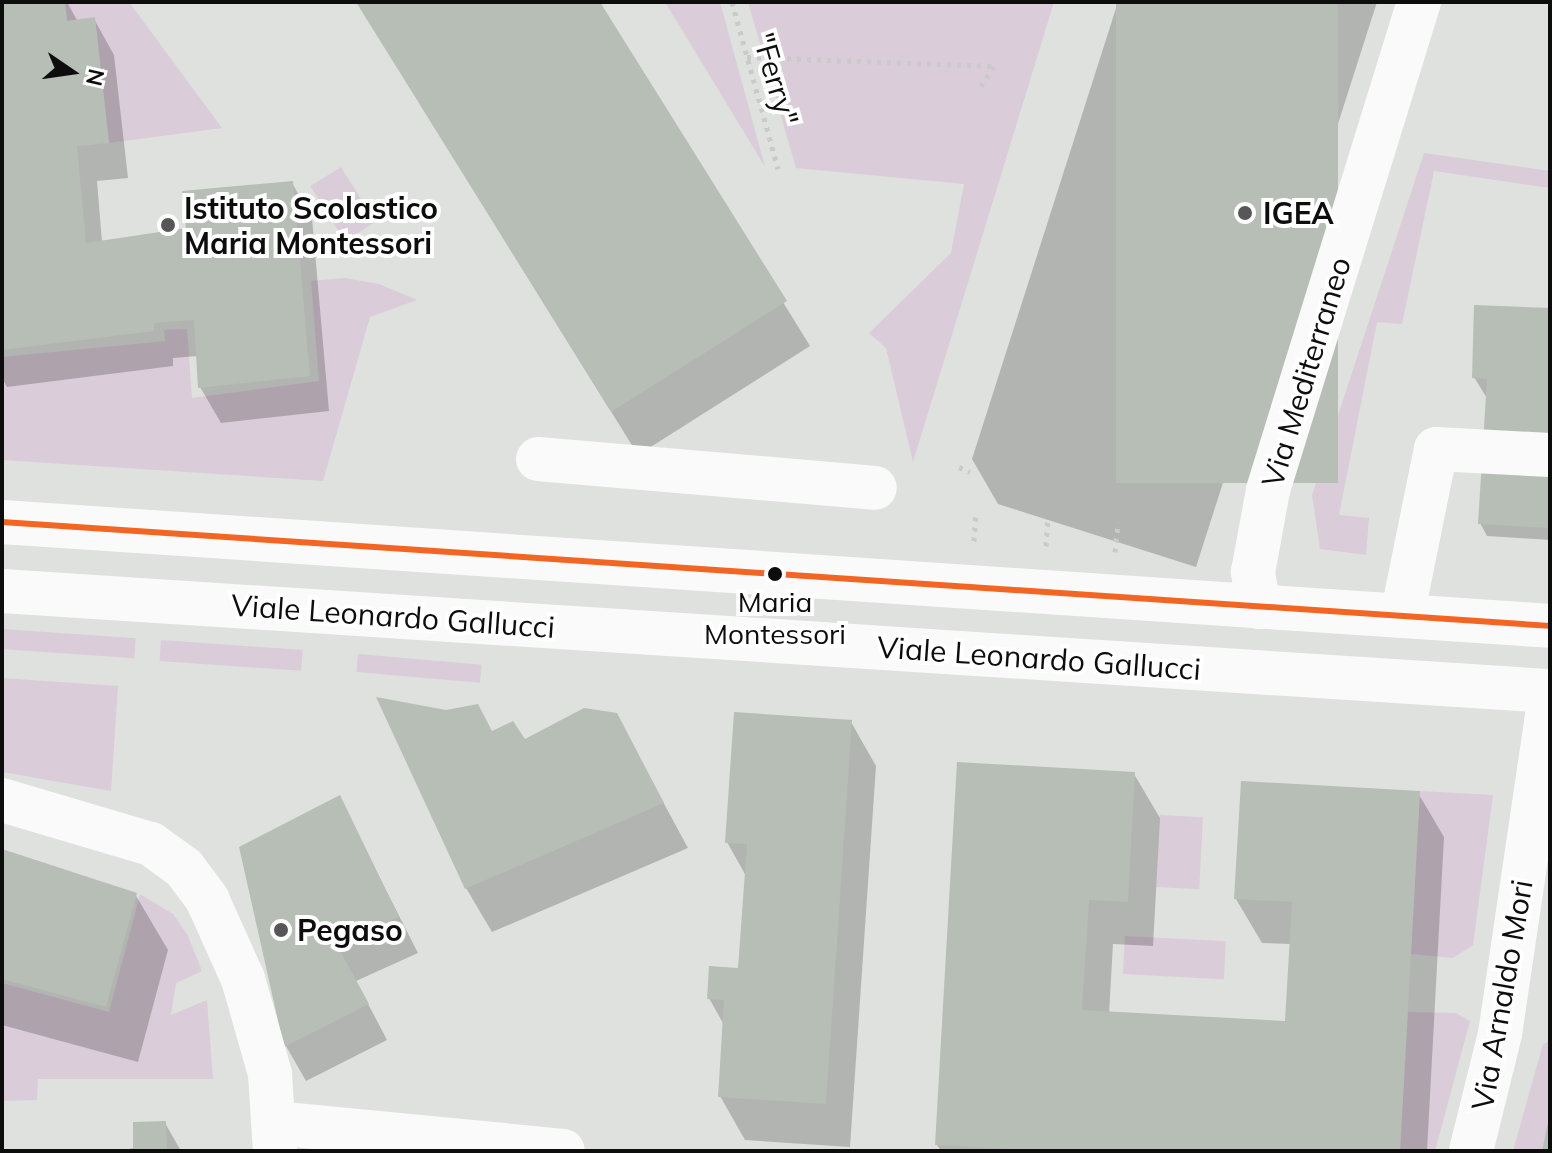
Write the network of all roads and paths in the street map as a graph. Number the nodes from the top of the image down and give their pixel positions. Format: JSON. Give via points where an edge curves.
{"nodes":[{"id":1,"x":732,"y":2,"type":"edge"},
{"id":2,"x":1419,"y":2,"type":"edge"},
{"id":3,"x":747,"y":57,"type":"junction"},
{"id":4,"x":979,"y":89,"type":"dead end"},
{"id":5,"x":778,"y":169,"type":"dead end"},
{"id":6,"x":1550,"y":455,"type":"edge"},
{"id":7,"x":538,"y":459,"type":"dead end"},
{"id":8,"x":959,"y":467,"type":"dead end"},
{"id":9,"x":970,"y":472,"type":"dead end"},
{"id":10,"x":875,"y":488,"type":"dead end"},
{"id":11,"x":976,"y":515,"type":"dead end"},
{"id":12,"x":1048,"y":519,"type":"dead end"},
{"id":13,"x":2,"y":522,"type":"edge"},
{"id":14,"x":1118,"y":522,"type":"dead end"},
{"id":15,"x":974,"y":527,"type":"dead end"},
{"id":16,"x":1118,"y":536,"type":"dead end"},
{"id":17,"x":1046,"y":547,"type":"dead end"},
{"id":18,"x":2,"y":591,"type":"edge"},
{"id":19,"x":1259,"y":607,"type":"junction"},
{"id":20,"x":1402,"y":616,"type":"junction"},
{"id":21,"x":1550,"y":626,"type":"edge"},
{"id":22,"x":1550,"y":693,"type":"edge"},
{"id":23,"x":2,"y":800,"type":"edge"},
{"id":24,"x":274,"y":1137,"type":"edge"},
{"id":25,"x":563,"y":1151,"type":"edge"},
{"id":26,"x":1471,"y":1151,"type":"edge"}],
"edges":[{"from":1,"to":3,"type":"path","name":"\"Ferry\""},
{"from":2,"to":19,"type":"street","name":"Via Mediterraneo","via":[[1268,490],[1253,572]]},
{"from":3,"to":4,"type":"path","via":[[994,66]]},
{"from":3,"to":5,"type":"path","name":"\"Ferry\""},
{"from":6,"to":20,"type":"street","via":[[1436,449]]},
{"from":7,"to":10,"type":"street"},
{"from":8,"to":9,"type":"path"},
{"from":11,"to":15,"type":"path"},
{"from":12,"to":17,"type":"path"},
{"from":13,"to":19,"type":"street"},
{"from":14,"to":16,"type":"path"},
{"from":18,"to":22,"type":"street","name":"Viale Leonardo Gallucci"},
{"from":19,"to":20,"type":"street"},
{"from":20,"to":21,"type":"street"},
{"from":22,"to":26,"type":"street","name":"Via Arnaldo Mori","via":[[1500,1034]]},
{"from":23,"to":24,"type":"street","via":[[151,844],[184,868],[207,899],[243,979],[270,1074]]},
{"from":24,"to":25,"type":"street"}]}
